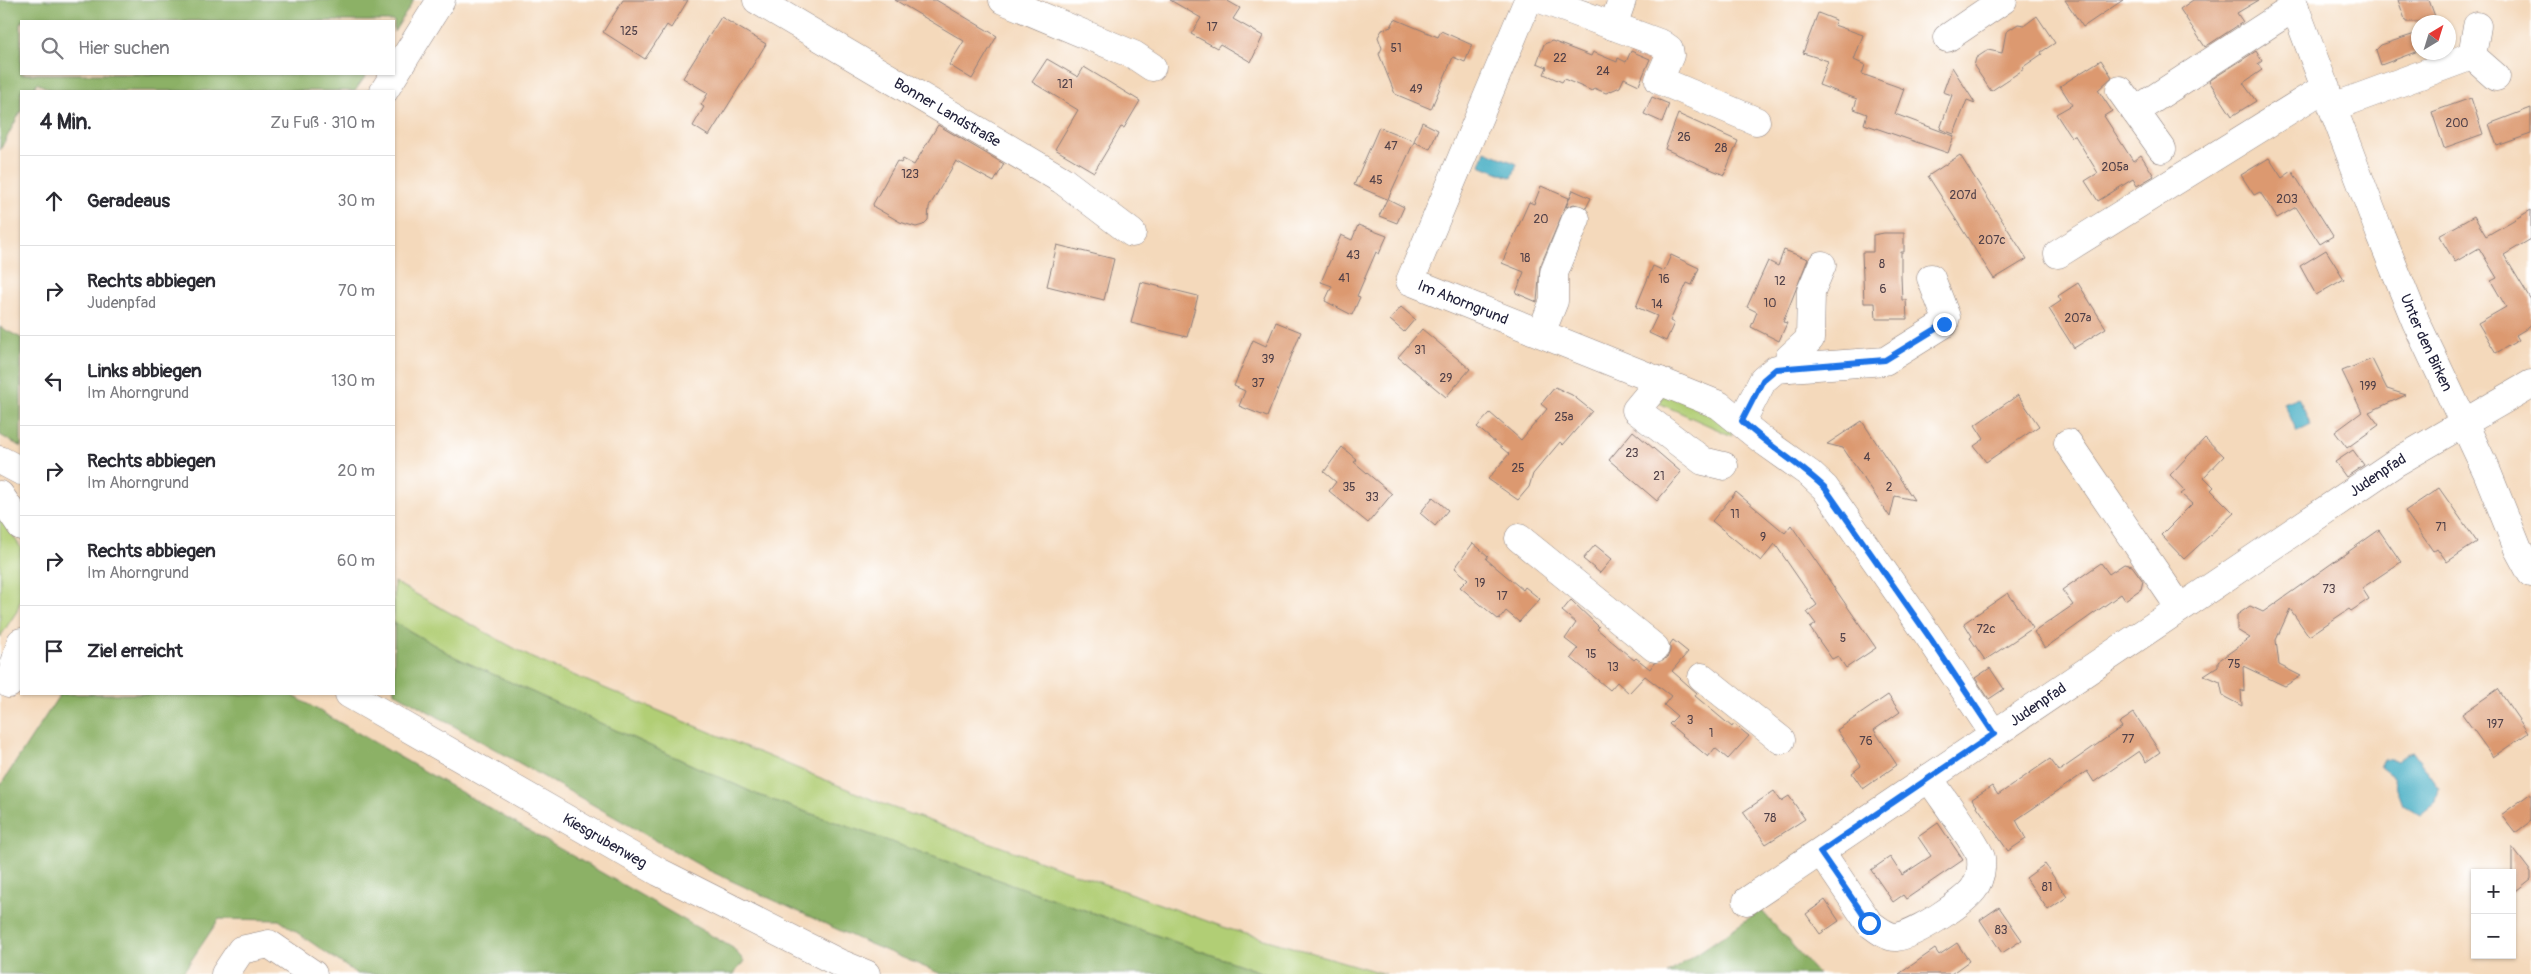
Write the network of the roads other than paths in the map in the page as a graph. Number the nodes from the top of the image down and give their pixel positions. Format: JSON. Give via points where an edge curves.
{"nodes":[{"id":1,"x":441,"y":0,"type":"edge"},
{"id":2,"x":757,"y":0,"type":"edge"},
{"id":3,"x":1003,"y":0,"type":"edge"},
{"id":4,"x":1528,"y":0,"type":"edge"},
{"id":5,"x":1543,"y":0,"type":"edge"},
{"id":6,"x":1622,"y":0,"type":"edge"},
{"id":7,"x":2003,"y":0,"type":"edge"},
{"id":8,"x":2294,"y":4,"type":"edge"},
{"id":9,"x":1613,"y":26,"type":"junction"},
{"id":10,"x":2477,"y":26,"type":"dead end"},
{"id":11,"x":1947,"y":38,"type":"dead end"},
{"id":12,"x":2472,"y":56,"type":"junction"},
{"id":13,"x":1152,"y":68,"type":"dead end"},
{"id":14,"x":395,"y":73,"type":"edge"},
{"id":15,"x":394,"y":75,"type":"edge"},
{"id":16,"x":2496,"y":77,"type":"dead end"},
{"id":17,"x":385,"y":90,"type":"edge"},
{"id":18,"x":2330,"y":97,"type":"junction"},
{"id":19,"x":1756,"y":122,"type":"dead end"},
{"id":20,"x":2162,"y":149,"type":"dead end"},
{"id":21,"x":1576,"y":219,"type":"dead end"},
{"id":22,"x":1132,"y":233,"type":"dead end"},
{"id":23,"x":2058,"y":254,"type":"dead end"},
{"id":24,"x":1822,"y":265,"type":"dead end"},
{"id":25,"x":1931,"y":278,"type":"dead end"},
{"id":26,"x":1541,"y":334,"type":"junction"},
{"id":27,"x":1788,"y":368,"type":"junction"},
{"id":28,"x":1660,"y":381,"type":"junction"},
{"id":29,"x":2531,"y":384,"type":"edge"},
{"id":30,"x":1742,"y":421,"type":"junction"},
{"id":31,"x":2465,"y":423,"type":"junction"},
{"id":32,"x":2068,"y":443,"type":"dead end"},
{"id":33,"x":0,"y":460,"type":"edge"},
{"id":34,"x":1724,"y":466,"type":"dead end"},
{"id":35,"x":20,"y":470,"type":"edge"},
{"id":36,"x":0,"y":487,"type":"edge"},
{"id":37,"x":0,"y":495,"type":"edge"},
{"id":38,"x":20,"y":501,"type":"edge"},
{"id":39,"x":20,"y":525,"type":"edge"},
{"id":40,"x":1519,"y":538,"type":"dead end"},
{"id":41,"x":2531,"y":573,"type":"edge"},
{"id":42,"x":2180,"y":608,"type":"junction"},
{"id":43,"x":20,"y":647,"type":"edge"},
{"id":44,"x":1655,"y":648,"type":"dead end"},
{"id":45,"x":1702,"y":677,"type":"dead end"},
{"id":46,"x":13,"y":680,"type":"edge"},
{"id":47,"x":351,"y":695,"type":"edge"},
{"id":48,"x":1994,"y":734,"type":"junction"},
{"id":49,"x":1781,"y":740,"type":"dead end"},
{"id":50,"x":1929,"y":778,"type":"junction"},
{"id":51,"x":1820,"y":852,"type":"junction"},
{"id":52,"x":1747,"y":901,"type":"dead end"},
{"id":53,"x":225,"y":974,"type":"edge"},
{"id":54,"x":313,"y":974,"type":"edge"},
{"id":55,"x":866,"y":974,"type":"edge"}],
"edges":[{"from":1,"to":14,"type":"street"},
{"from":2,"to":22,"type":"street","name":"Bonner Landstraße","via":[[1062,180]]},
{"from":3,"to":13,"type":"street","via":[[1134,55]]},
{"from":4,"to":26,"type":"street","name":"Im Ahorngrund","via":[[1410,281]]},
{"from":5,"to":9,"type":"street"},
{"from":6,"to":9,"type":"street"},
{"from":7,"to":11,"type":"street"},
{"from":8,"to":18,"type":"street","name":"Unter den Birken"},
{"from":8,"to":20,"type":"street","via":[[2127,101]]},
{"from":9,"to":19,"type":"street","via":[[1669,49],[1670,55],[1659,80]]},
{"from":10,"to":12,"type":"street"},
{"from":12,"to":16,"type":"street"},
{"from":12,"to":18,"type":"street"},
{"from":15,"to":17,"type":"street"},
{"from":18,"to":23,"type":"street"},
{"from":18,"to":31,"type":"street","name":"Unter den Birken","via":[[2381,236]]},
{"from":21,"to":26,"type":"street","via":[[1554,273],[1554,301]]},
{"from":24,"to":27,"type":"street","via":[[1811,291],[1810,339],[1789,358]]},
{"from":25,"to":27,"type":"street","via":[[1946,317],[1944,324],[1896,355],[1885,360]]},
{"from":26,"to":28,"type":"street","name":"Im Ahorngrund"},
{"from":27,"to":30,"type":"street","via":[[1776,369],[1769,374]]},
{"from":28,"to":30,"type":"street","name":"Im Ahorngrund","via":[[1720,405]]},
{"from":28,"to":34,"type":"street","via":[[1636,410],[1703,461]]},
{"from":29,"to":31,"type":"street","name":"Judenpfad"},
{"from":30,"to":48,"type":"street","name":"Im Ahorngrund","via":[[1825,488]]},
{"from":31,"to":41,"type":"street","name":"Unter den Birken"},
{"from":31,"to":42,"type":"street","name":"Judenpfad","via":[[2395,463]]},
{"from":32,"to":42,"type":"street"},
{"from":33,"to":35,"type":"street"},
{"from":36,"to":38,"type":"street"},
{"from":37,"to":39,"type":"street"},
{"from":40,"to":44,"type":"street"},
{"from":42,"to":48,"type":"street","name":"Judenpfad"},
{"from":43,"to":46,"type":"street"},
{"from":45,"to":49,"type":"street"},
{"from":47,"to":55,"type":"street","name":"Kiesgrubenweg","via":[[659,872]]},
{"from":48,"to":50,"type":"street","name":"Judenpfad"},
{"from":50,"to":51,"type":"street","name":"Judenpfad"},
{"from":50,"to":51,"type":"street","via":[[1981,855],[1982,874],[1974,888],[1953,907],[1902,935],[1895,937],[1880,932],[1869,923]]},
{"from":51,"to":52,"type":"street","name":"Judenpfad"},
{"from":53,"to":54,"type":"street","via":[[241,950],[269,944]]}]}
